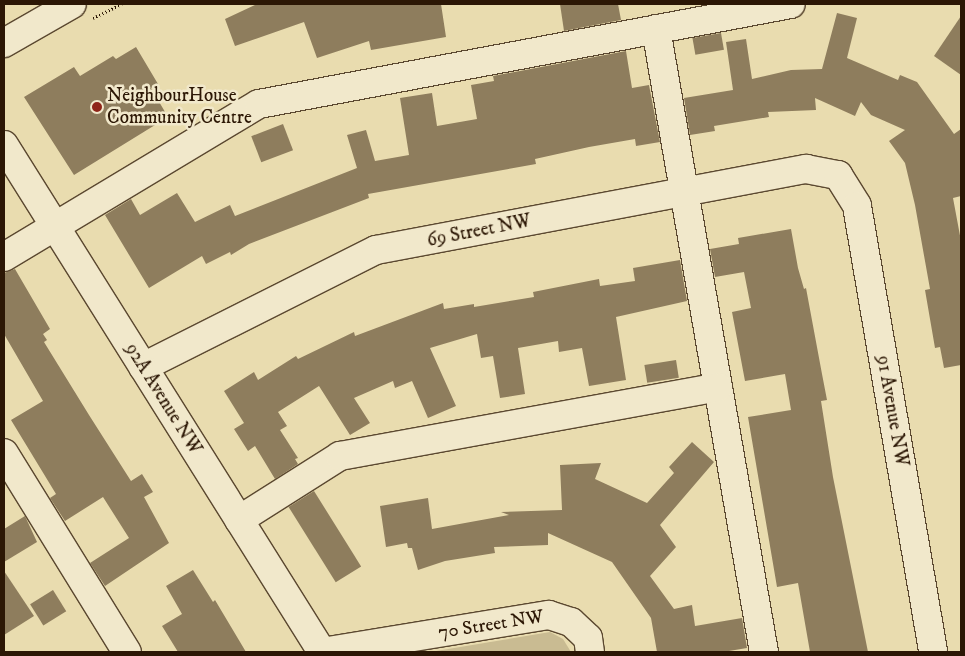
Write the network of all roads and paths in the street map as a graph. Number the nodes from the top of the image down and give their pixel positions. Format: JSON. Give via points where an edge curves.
{"nodes":[{"id":1,"x":72,"y":4,"type":"edge"},
{"id":2,"x":791,"y":4,"type":"edge"},
{"id":3,"x":656,"y":29,"type":"junction"},
{"id":4,"x":4,"y":43,"type":"edge"},
{"id":5,"x":4,"y":145,"type":"edge"},
{"id":6,"x":838,"y":175,"type":"joint"},
{"id":7,"x":684,"y":192,"type":"junction"},
{"id":8,"x":55,"y":226,"type":"junction"},
{"id":9,"x":4,"y":257,"type":"edge"},
{"id":10,"x":143,"y":367,"type":"junction"},
{"id":11,"x":718,"y":387,"type":"junction"},
{"id":12,"x":4,"y":453,"type":"edge"},
{"id":13,"x":238,"y":520,"type":"junction"},
{"id":14,"x":127,"y":652,"type":"edge"},
{"id":15,"x":322,"y":652,"type":"edge"},
{"id":16,"x":590,"y":652,"type":"edge"},
{"id":17,"x":764,"y":652,"type":"edge"},
{"id":18,"x":933,"y":652,"type":"edge"}],
"edges":[{"from":1,"to":4,"type":"street"},
{"from":2,"to":3,"type":"street"},
{"from":3,"to":7,"type":"street"},
{"from":3,"to":8,"type":"street","via":[[259,104]]},
{"from":5,"to":8,"type":"street","name":"92A Avenue NW"},
{"from":6,"to":7,"type":"street","name":"69 Street NW","via":[[806,169]]},
{"from":6,"to":18,"type":"street","name":"91 Avenue NW","via":[[857,206]]},
{"from":7,"to":10,"type":"street","name":"69 Street NW","via":[[376,250]]},
{"from":7,"to":11,"type":"street"},
{"from":8,"to":9,"type":"street"},
{"from":8,"to":10,"type":"street","name":"92A Avenue NW"},
{"from":10,"to":13,"type":"street","name":"92A Avenue NW"},
{"from":11,"to":13,"type":"street","via":[[340,456]]},
{"from":11,"to":17,"type":"street"},
{"from":12,"to":14,"type":"street"},
{"from":13,"to":15,"type":"street","name":"92A Avenue NW"},
{"from":15,"to":16,"type":"street","name":"70 Street NW","via":[[549,615],[571,622],[588,638]]}]}
